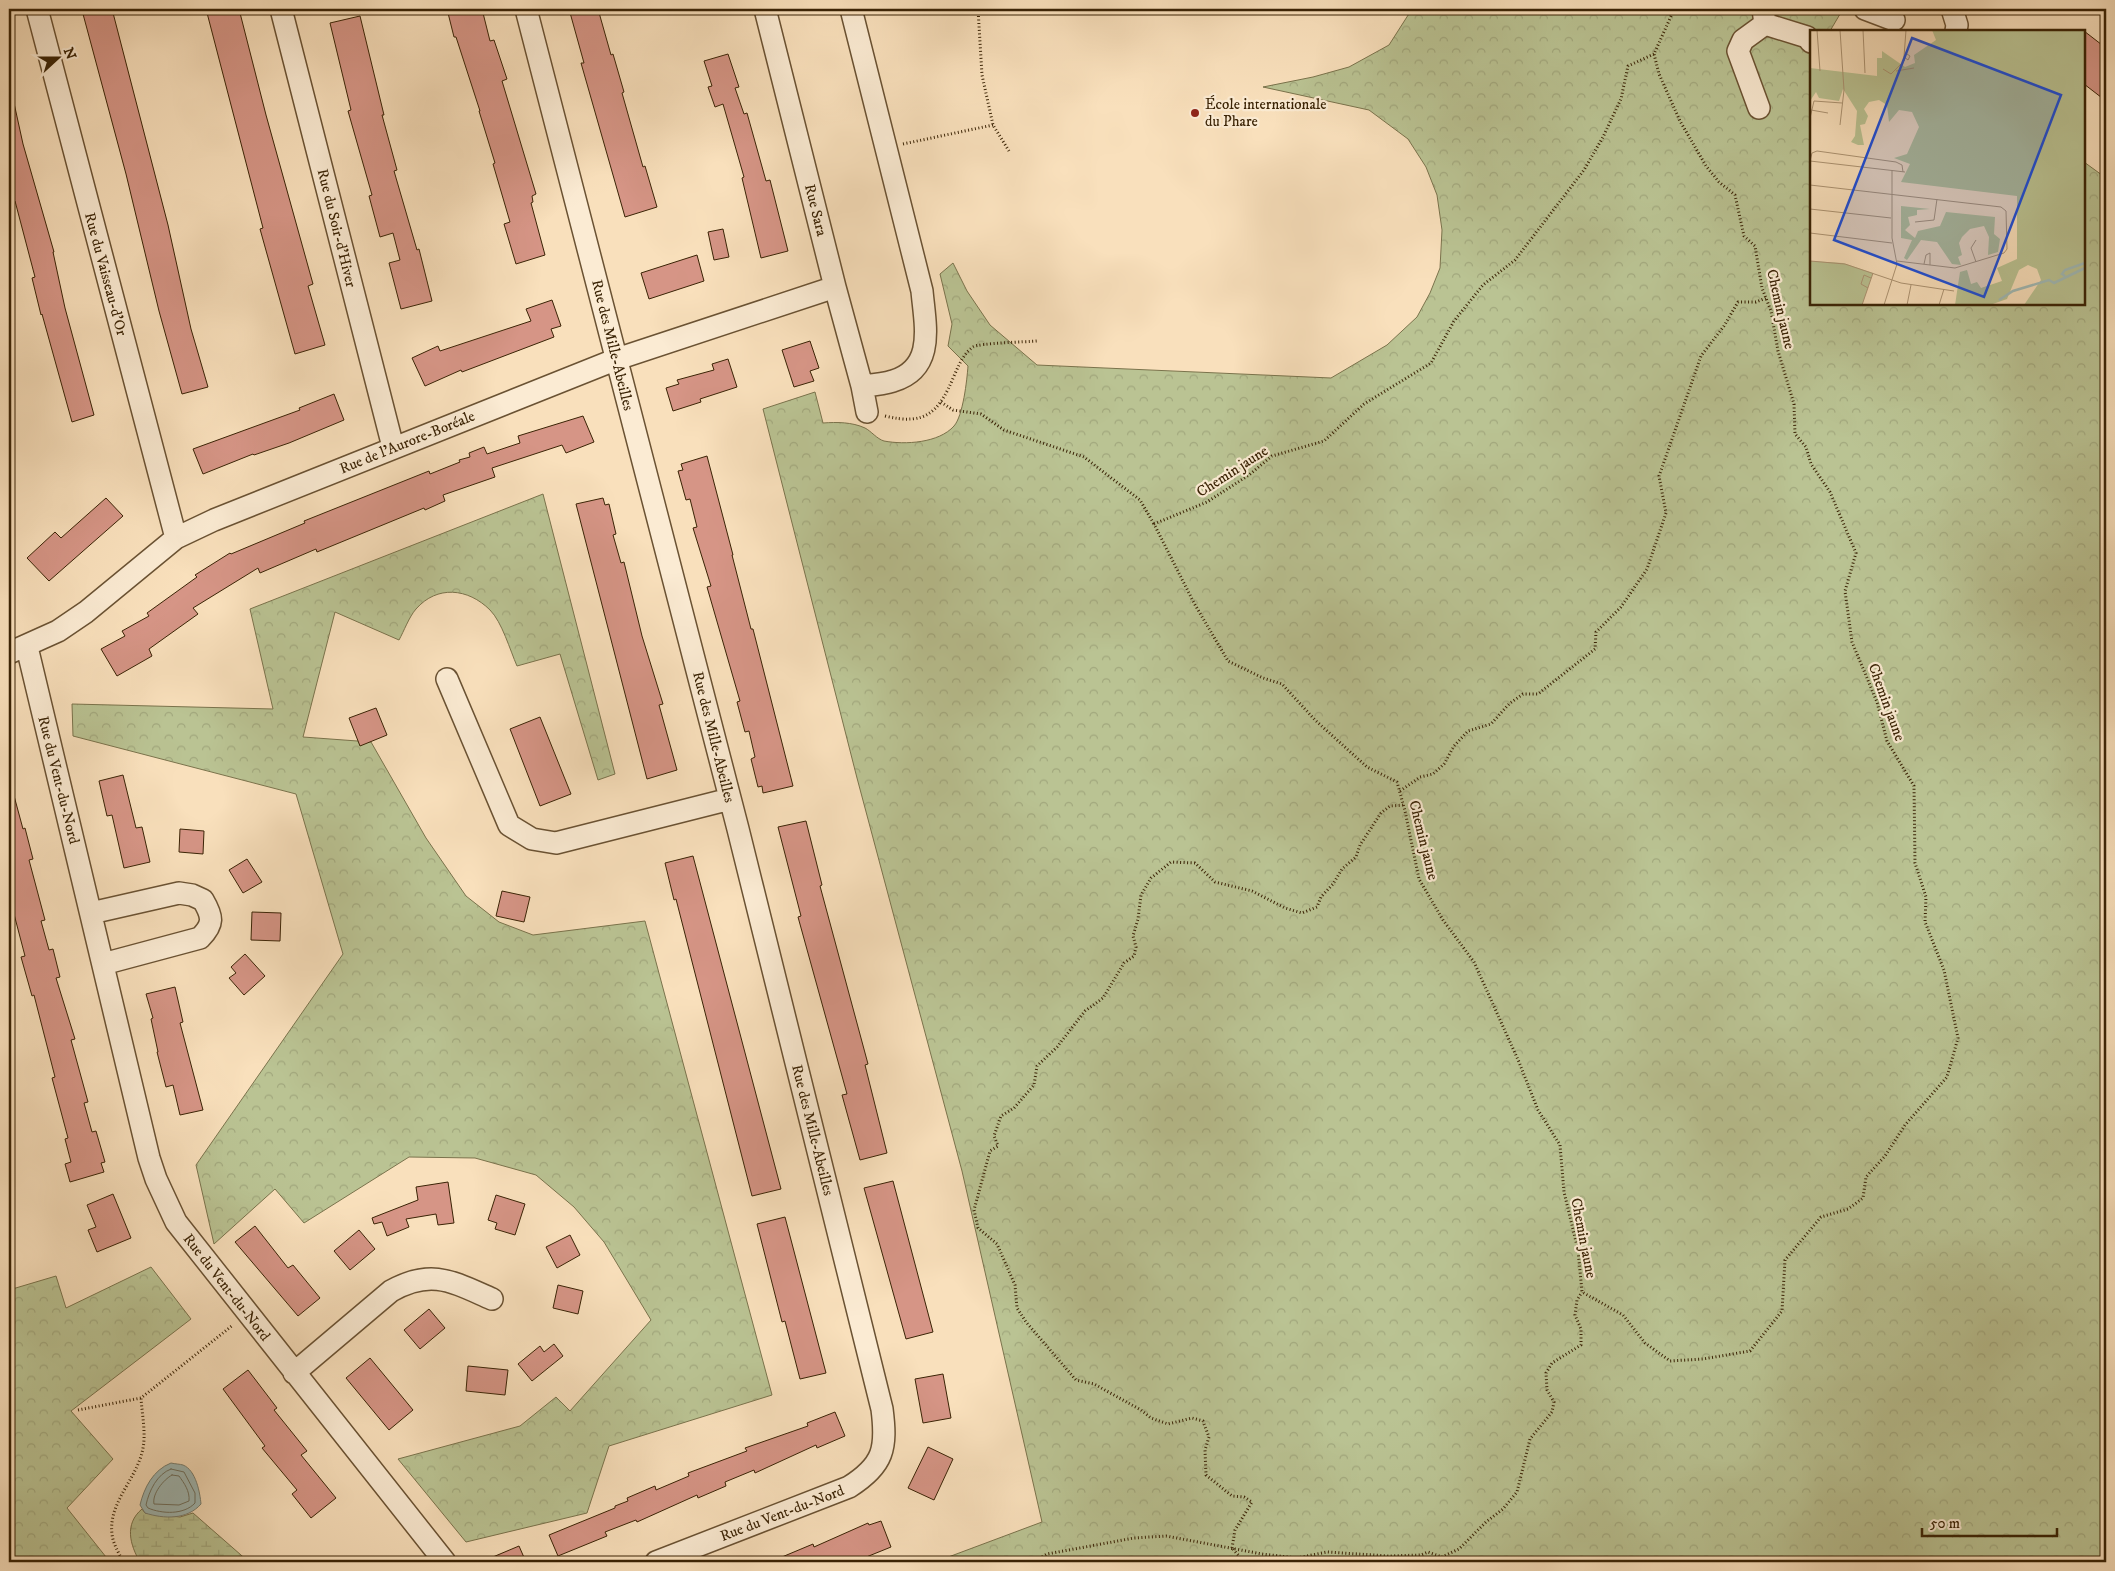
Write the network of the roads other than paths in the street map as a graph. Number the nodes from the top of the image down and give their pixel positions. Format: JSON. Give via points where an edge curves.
{"nodes":[{"id":1,"x":37,"y":9,"type":"edge"},
{"id":2,"x":281,"y":9,"type":"edge"},
{"id":3,"x":526,"y":9,"type":"edge"},
{"id":4,"x":765,"y":9,"type":"edge"},
{"id":5,"x":850,"y":9,"type":"edge"},
{"id":6,"x":1865,"y":9,"type":"edge"},
{"id":7,"x":1953,"y":9,"type":"edge"},
{"id":8,"x":1764,"y":16,"type":"edge"},
{"id":9,"x":1895,"y":20,"type":"edge"},
{"id":10,"x":1956,"y":30,"type":"edge"},
{"id":11,"x":1810,"y":41,"type":"edge"},
{"id":12,"x":1760,"y":108,"type":"dead end"},
{"id":13,"x":835,"y":287,"type":"junction"},
{"id":14,"x":616,"y":359,"type":"junction"},
{"id":15,"x":862,"y":386,"type":"junction"},
{"id":16,"x":867,"y":412,"type":"road end"},
{"id":17,"x":393,"y":447,"type":"junction"},
{"id":18,"x":176,"y":538,"type":"junction"},
{"id":19,"x":18,"y":650,"type":"edge"},
{"id":20,"x":447,"y":679,"type":"dead end"},
{"id":21,"x":730,"y":799,"type":"junction"},
{"id":22,"x":91,"y":913,"type":"junction"},
{"id":23,"x":103,"y":964,"type":"junction"},
{"id":24,"x":492,"y":1299,"type":"dead end"},
{"id":25,"x":294,"y":1373,"type":"junction"},
{"id":26,"x":874,"y":1467,"type":"joint"},
{"id":27,"x":445,"y":1562,"type":"edge"},
{"id":28,"x":656,"y":1562,"type":"edge"}],
"edges":[{"from":1,"to":18,"type":"street","name":"Rue du Vaisseau-d'Or"},
{"from":2,"to":17,"type":"street","name":"Rue du Soir-d'Hiver"},
{"from":3,"to":14,"type":"street","name":"Rue des Mille-Abeilles"},
{"from":4,"to":13,"type":"street","name":"Rue Sara"},
{"from":5,"to":15,"type":"street","via":[[922,291],[926,338],[922,359],[911,373],[894,381]]},
{"from":6,"to":9,"type":"street"},
{"from":7,"to":10,"type":"street"},
{"from":8,"to":11,"type":"street"},
{"from":8,"to":12,"type":"street","via":[[1743,40],[1738,51]]},
{"from":13,"to":14,"type":"street","name":"Rue de l'Aurore-Boréale"},
{"from":13,"to":15,"type":"street","name":"Rue Sara"},
{"from":14,"to":17,"type":"street","name":"Rue de l'Aurore-Boréale"},
{"from":14,"to":21,"type":"street","name":"Rue des Mille-Abeilles"},
{"from":15,"to":16,"type":"street","name":"Rue Sara"},
{"from":17,"to":18,"type":"street","name":"Rue de l'Aurore-Boréale"},
{"from":18,"to":19,"type":"street","name":"Rue de l'Aurore-Boréale","via":[[86,612],[58,631]]},
{"from":19,"to":22,"type":"street","name":"Rue du Vent-du-Nord"},
{"from":20,"to":21,"type":"street","via":[[510,825],[532,839],[556,843]]},
{"from":21,"to":26,"type":"street","name":"Rue des Mille-Abeilles","via":[[882,1408],[882,1450]]},
{"from":22,"to":23,"type":"street","name":"Rue du Vent-du-Nord"},
{"from":22,"to":23,"type":"street","via":[[179,893],[203,900],[211,920],[209,929],[200,938]]},
{"from":23,"to":25,"type":"street","name":"Rue du Vent-du-Nord","via":[[149,1158],[176,1222]]},
{"from":24,"to":25,"type":"street","via":[[437,1278],[403,1284]]},
{"from":25,"to":27,"type":"street","name":"Rue du Vent-du-Nord"},
{"from":26,"to":28,"type":"street","name":"Rue du Vent-du-Nord","via":[[850,1487]]}]}
